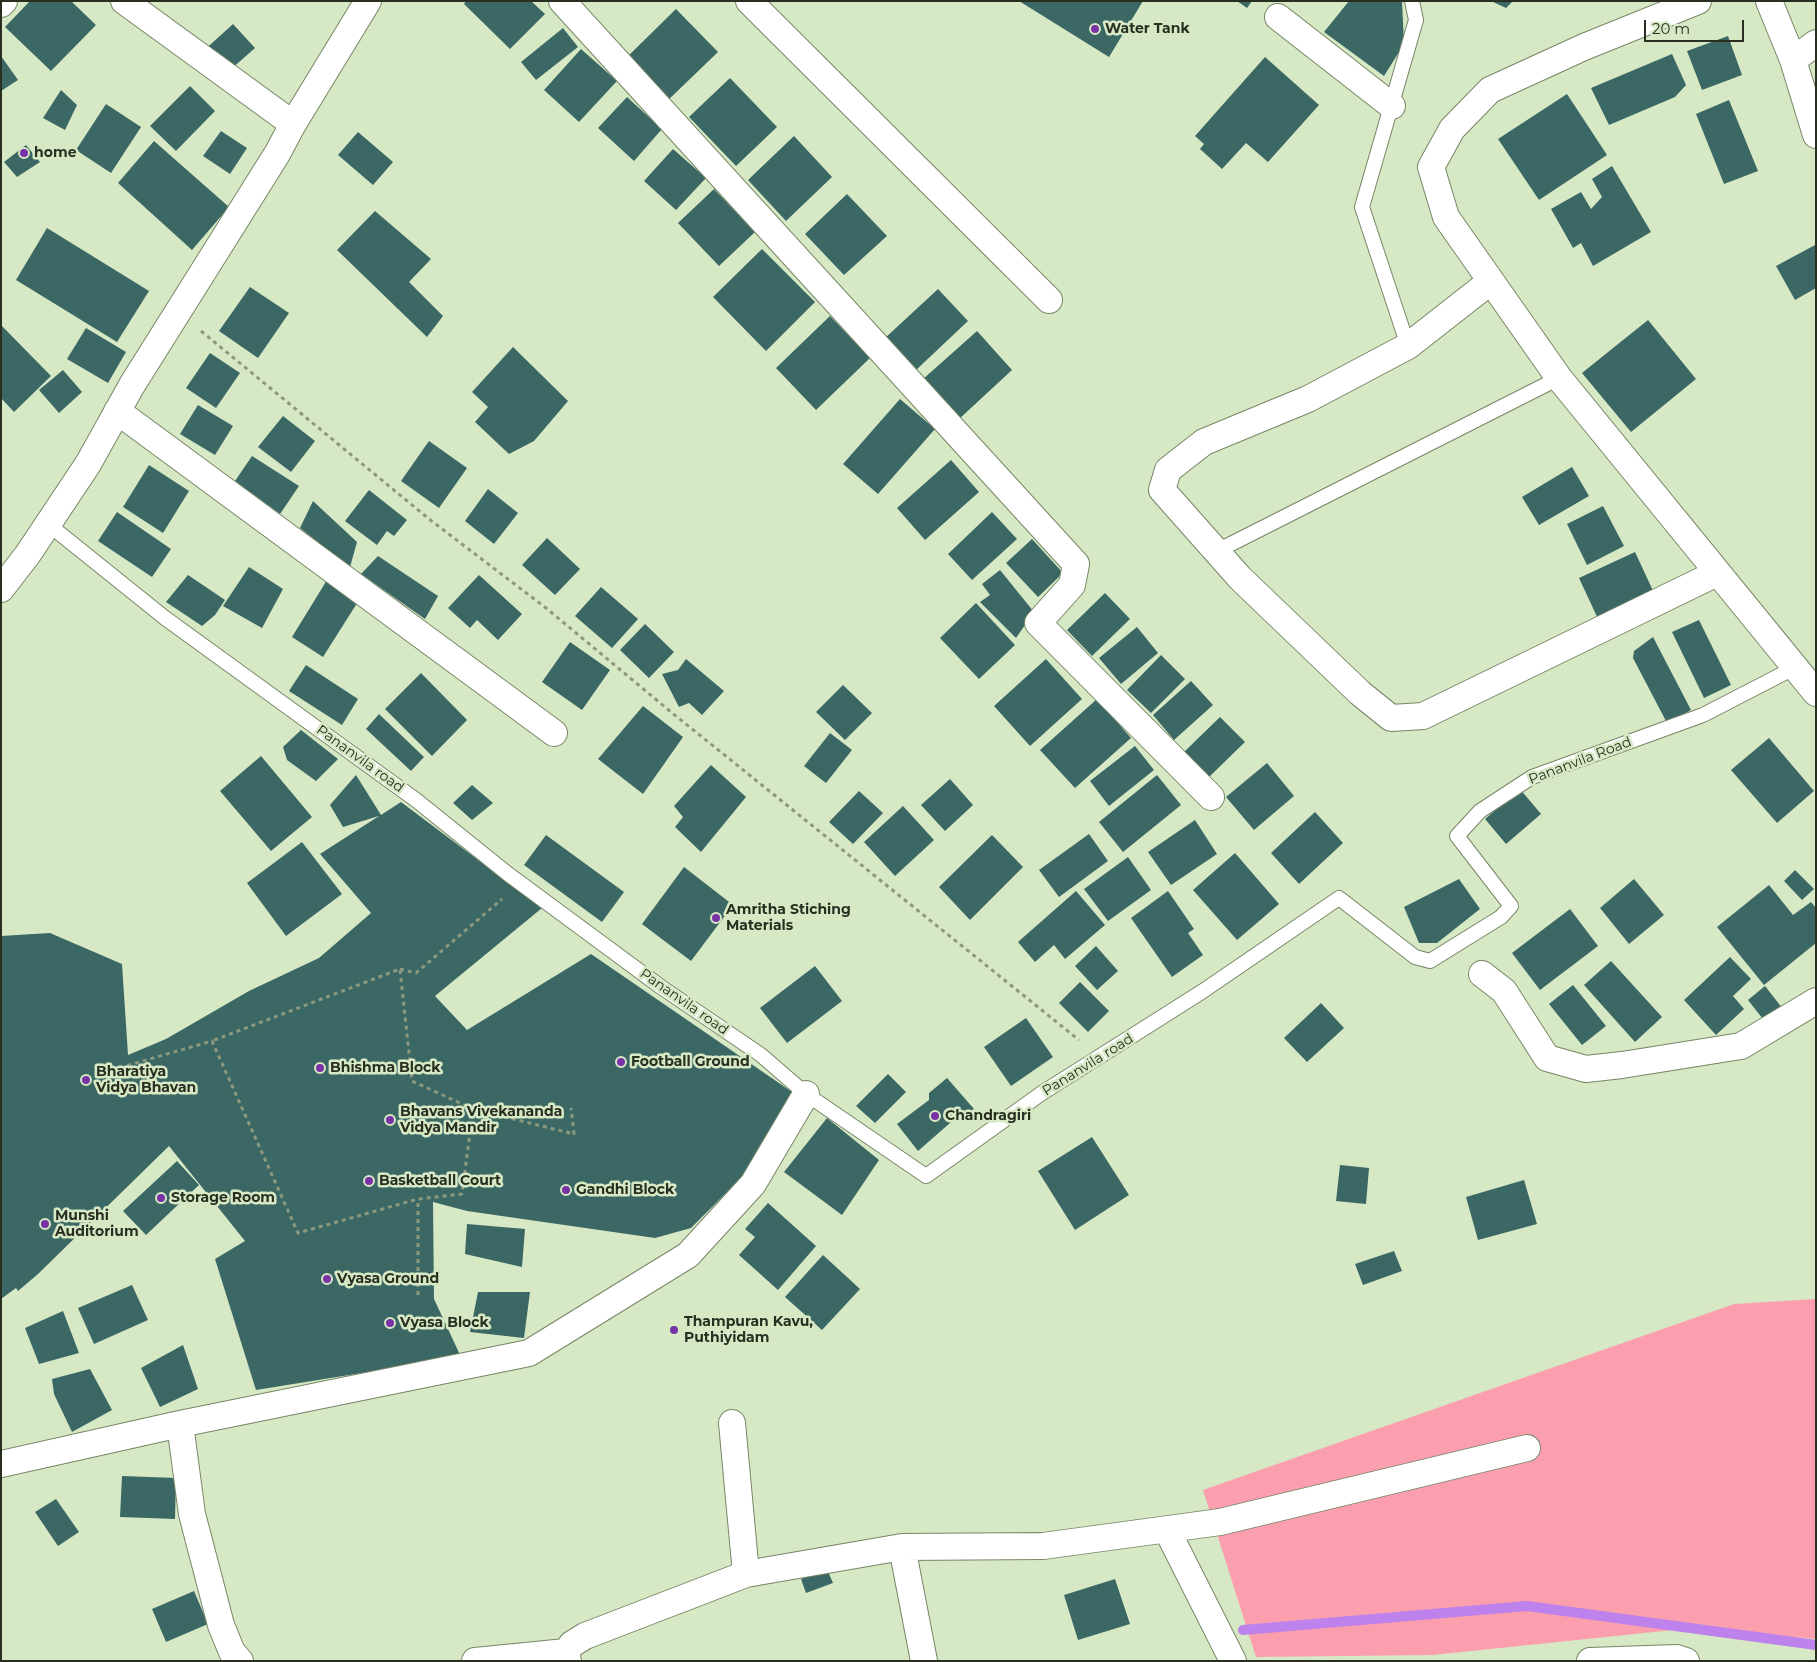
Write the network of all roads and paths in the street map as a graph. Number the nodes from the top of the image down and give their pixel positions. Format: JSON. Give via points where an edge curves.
{"nodes":[{"id":1,"x":4,"y":1,"type":"edge"},
{"id":2,"x":124,"y":1,"type":"edge"},
{"id":3,"x":368,"y":1,"type":"edge"},
{"id":4,"x":562,"y":1,"type":"edge"},
{"id":5,"x":749,"y":1,"type":"edge"},
{"id":6,"x":1412,"y":1,"type":"edge"},
{"id":7,"x":1698,"y":1,"type":"edge"},
{"id":8,"x":1769,"y":1,"type":"edge"},
{"id":9,"x":1,"y":4,"type":"edge"},
{"id":10,"x":1278,"y":17,"type":"dead end"},
{"id":11,"x":1816,"y":43,"type":"edge"},
{"id":12,"x":1793,"y":60,"type":"junction"},
{"id":13,"x":1392,"y":106,"type":"junction"},
{"id":14,"x":293,"y":124,"type":"junction"},
{"id":15,"x":1816,"y":135,"type":"edge"},
{"id":16,"x":1491,"y":281,"type":"junction"},
{"id":17,"x":1049,"y":300,"type":"dead end"},
{"id":18,"x":177,"y":312,"type":"junction"},
{"id":19,"x":1408,"y":346,"type":"junction"},
{"id":20,"x":1559,"y":378,"type":"junction"},
{"id":21,"x":117,"y":411,"type":"junction"},
{"id":22,"x":48,"y":524,"type":"junction"},
{"id":23,"x":1216,"y":552,"type":"junction"},
{"id":24,"x":1717,"y":573,"type":"junction"},
{"id":25,"x":1,"y":590,"type":"edge"},
{"id":26,"x":1794,"y":668,"type":"junction"},
{"id":27,"x":1816,"y":693,"type":"edge"},
{"id":28,"x":554,"y":733,"type":"dead end"},
{"id":29,"x":1210,"y":797,"type":"dead end"},
{"id":30,"x":521,"y":883,"type":"junction"},
{"id":31,"x":1338,"y":898,"type":"joint"},
{"id":32,"x":400,"y":970,"type":"junction"},
{"id":33,"x":1482,"y":974,"type":"dead end"},
{"id":34,"x":1816,"y":1002,"type":"edge"},
{"id":35,"x":212,"y":1041,"type":"junction"},
{"id":36,"x":1099,"y":1056,"type":"junction"},
{"id":37,"x":112,"y":1070,"type":"dead end"},
{"id":38,"x":806,"y":1094,"type":"junction"},
{"id":39,"x":571,"y":1108,"type":"dead end"},
{"id":40,"x":473,"y":1109,"type":"junction"},
{"id":41,"x":418,"y":1199,"type":"junction"},
{"id":42,"x":418,"y":1295,"type":"dead end"},
{"id":43,"x":180,"y":1424,"type":"junction"},
{"id":44,"x":732,"y":1424,"type":"dead end"},
{"id":45,"x":1527,"y":1448,"type":"dead end"},
{"id":46,"x":1,"y":1464,"type":"edge"},
{"id":47,"x":1167,"y":1530,"type":"junction"},
{"id":48,"x":902,"y":1548,"type":"junction"},
{"id":49,"x":746,"y":1574,"type":"junction"},
{"id":50,"x":567,"y":1656,"type":"edge"},
{"id":51,"x":240,"y":1661,"type":"edge"},
{"id":52,"x":475,"y":1661,"type":"edge"},
{"id":53,"x":924,"y":1661,"type":"edge"},
{"id":54,"x":1233,"y":1661,"type":"edge"},
{"id":55,"x":1590,"y":1661,"type":"edge"},
{"id":56,"x":1686,"y":1661,"type":"edge"}],
"edges":[{"from":1,"to":9,"type":"street"},
{"from":2,"to":14,"type":"street"},
{"from":3,"to":14,"type":"street"},
{"from":4,"to":29,"type":"street","via":[[1076,564],[1072,585],[1038,623]]},
{"from":5,"to":17,"type":"street"},
{"from":6,"to":13,"type":"lane","via":[[1416,20]]},
{"from":7,"to":16,"type":"street","via":[[1584,47],[1490,90],[1452,129],[1431,167],[1446,217]]},
{"from":8,"to":12,"type":"street"},
{"from":10,"to":13,"type":"street"},
{"from":11,"to":12,"type":"street"},
{"from":12,"to":15,"type":"street"},
{"from":13,"to":19,"type":"lane","via":[[1362,207]]},
{"from":14,"to":18,"type":"street"},
{"from":16,"to":19,"type":"street"},
{"from":16,"to":20,"type":"street"},
{"from":18,"to":21,"type":"street"},
{"from":18,"to":36,"type":"path","via":[[429,519],[546,608],[986,968]]},
{"from":19,"to":23,"type":"street","via":[[1308,399],[1204,442],[1168,470],[1162,490]]},
{"from":20,"to":23,"type":"lane"},
{"from":20,"to":24,"type":"street"},
{"from":21,"to":22,"type":"street","via":[[88,464]]},
{"from":21,"to":28,"type":"street"},
{"from":22,"to":25,"type":"street"},
{"from":22,"to":30,"type":"lane","name":"Pananvila road","via":[[165,618],[416,800]]},
{"from":23,"to":24,"type":"street","via":[[1346,680],[1391,718],[1424,716]]},
{"from":24,"to":26,"type":"street"},
{"from":26,"to":27,"type":"street"},
{"from":26,"to":31,"type":"lane","name":"Pananvila Road","via":[[1703,715],[1532,777],[1480,811],[1457,836],[1511,906],[1501,917],[1430,961],[1415,957]]},
{"from":30,"to":32,"type":"path","via":[[416,973]]},
{"from":30,"to":38,"type":"lane","name":"Pananvila road","via":[[661,987],[760,1055]]},
{"from":31,"to":36,"type":"lane","name":"Pananvila road","via":[[1186,1002]]},
{"from":32,"to":35,"type":"path"},
{"from":32,"to":40,"type":"path","via":[[412,1081]]},
{"from":33,"to":34,"type":"street","via":[[1504,991],[1546,1058],[1586,1068],[1741,1046]]},
{"from":35,"to":37,"type":"path"},
{"from":35,"to":41,"type":"path","via":[[298,1233]]},
{"from":36,"to":38,"type":"lane","name":"Pananvila road","via":[[926,1176]]},
{"from":38,"to":43,"type":"street","via":[[754,1184],[688,1255],[529,1353]]},
{"from":39,"to":40,"type":"path","via":[[574,1134]]},
{"from":40,"to":41,"type":"path","via":[[462,1194]]},
{"from":41,"to":42,"type":"path"},
{"from":43,"to":46,"type":"street"},
{"from":43,"to":51,"type":"street","via":[[192,1514],[221,1625],[232,1652]]},
{"from":44,"to":49,"type":"street"},
{"from":45,"to":47,"type":"street","via":[[1220,1522]]},
{"from":47,"to":48,"type":"street","via":[[1043,1546]]},
{"from":47,"to":54,"type":"street"},
{"from":48,"to":49,"type":"street"},
{"from":48,"to":53,"type":"street"},
{"from":49,"to":50,"type":"street","via":[[585,1636],[572,1644]]},
{"from":50,"to":52,"type":"street"},
{"from":55,"to":56,"type":"street","via":[[1677,1658]]}]}
